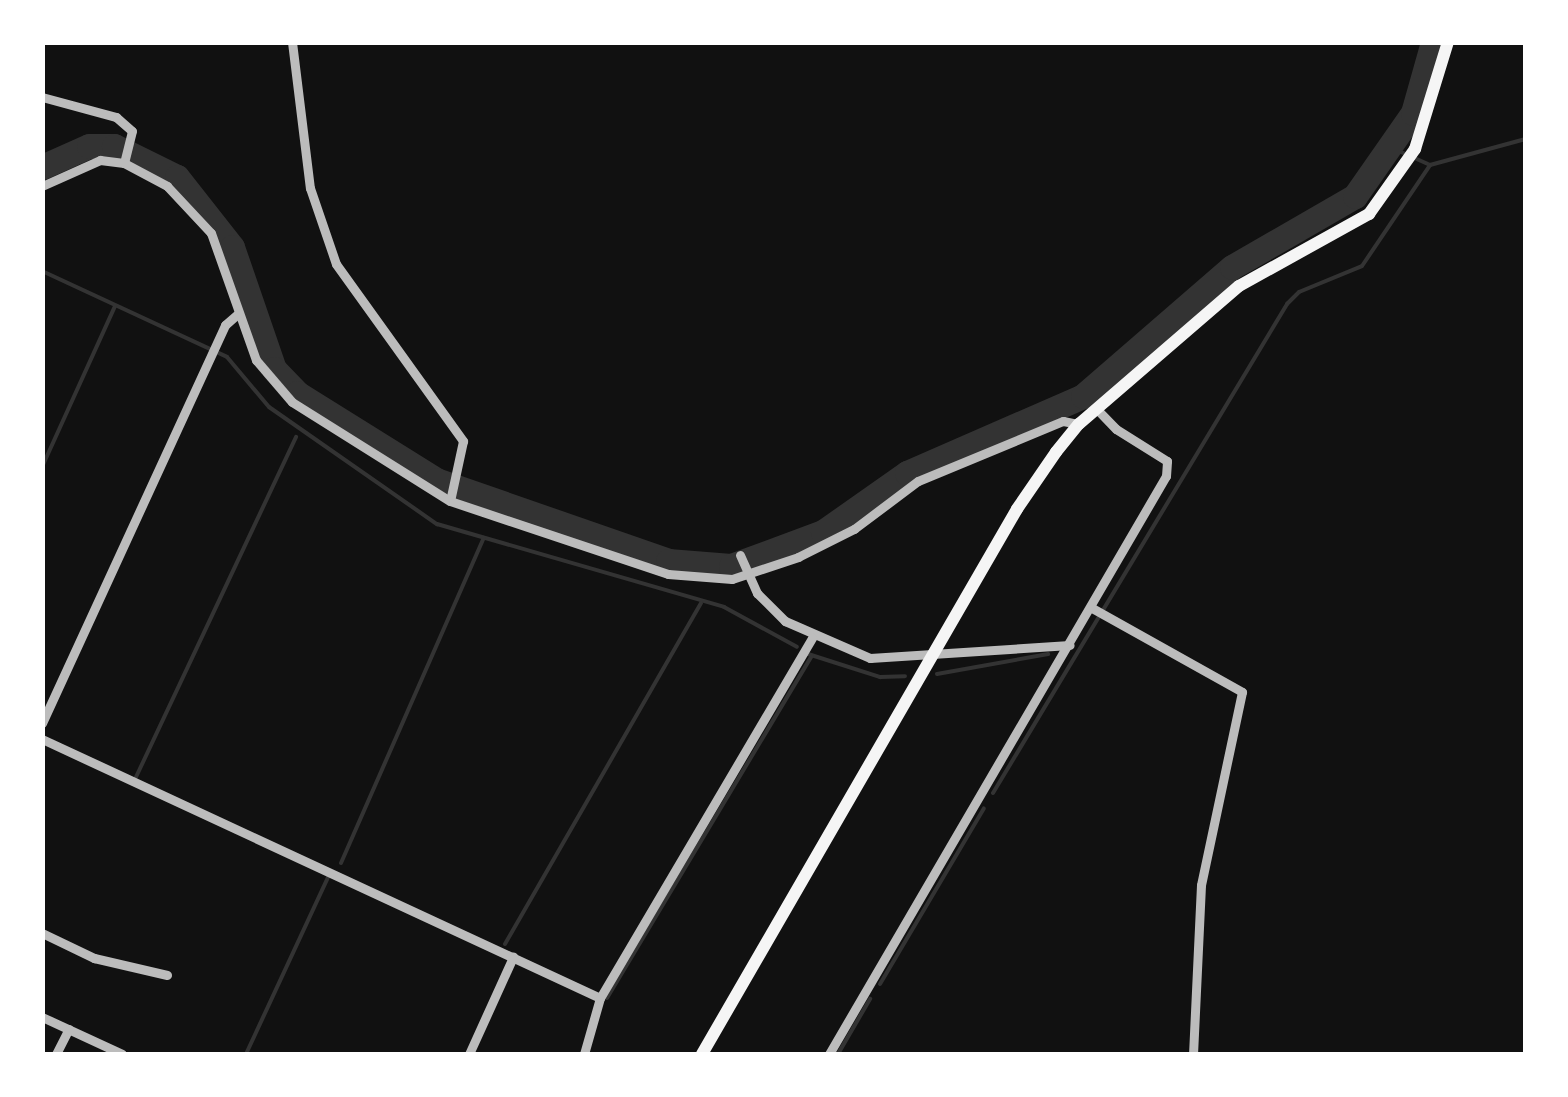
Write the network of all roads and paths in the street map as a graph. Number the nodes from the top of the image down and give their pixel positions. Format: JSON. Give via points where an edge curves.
{"nodes":[{"id":1,"x":292,"y":42,"type":"edge"},
{"id":2,"x":1448,"y":42,"type":"edge"},
{"id":3,"x":42,"y":97,"type":"edge"},
{"id":4,"x":124,"y":161,"type":"junction"},
{"id":5,"x":42,"y":186,"type":"edge"},
{"id":6,"x":240,"y":313,"type":"junction"},
{"id":7,"x":1096,"y":409,"type":"junction"},
{"id":8,"x":1080,"y":424,"type":"junction"},
{"id":9,"x":451,"y":498,"type":"junction"},
{"id":10,"x":740,"y":554,"type":"dead end"},
{"id":11,"x":745,"y":572,"type":"junction"},
{"id":12,"x":1094,"y":609,"type":"junction"},
{"id":13,"x":812,"y":638,"type":"junction"},
{"id":14,"x":1070,"y":645,"type":"junction"},
{"id":15,"x":932,"y":655,"type":"junction"},
{"id":16,"x":42,"y":723,"type":"edge"},
{"id":17,"x":42,"y":739,"type":"edge"},
{"id":18,"x":42,"y":934,"type":"edge"},
{"id":19,"x":513,"y":956,"type":"junction"},
{"id":20,"x":167,"y":975,"type":"dead end"},
{"id":21,"x":600,"y":998,"type":"junction"},
{"id":22,"x":42,"y":1017,"type":"edge"},
{"id":23,"x":69,"y":1029,"type":"junction"},
{"id":24,"x":56,"y":1054,"type":"edge"},
{"id":25,"x":122,"y":1054,"type":"edge"},
{"id":26,"x":469,"y":1054,"type":"edge"},
{"id":27,"x":584,"y":1054,"type":"edge"},
{"id":28,"x":702,"y":1054,"type":"edge"},
{"id":29,"x":829,"y":1054,"type":"edge"},
{"id":30,"x":1193,"y":1054,"type":"edge"}],
"edges":[{"from":1,"to":9,"type":"street","via":[[295,96],[319,221],[350,291],[464,441]]},
{"from":2,"to":7,"type":"main road","via":[[1415,149],[1369,214],[1240,286]]},
{"from":3,"to":4,"type":"street","via":[[116,116],[132,131]]},
{"from":4,"to":5,"type":"street","via":[[81,165]]},
{"from":4,"to":6,"type":"street","via":[[166,186],[211,234]]},
{"from":6,"to":9,"type":"street","via":[[271,384]]},
{"from":6,"to":16,"type":"street","via":[[217,344]]},
{"from":7,"to":8,"type":"main road"},
{"from":7,"to":12,"type":"street","via":[[1170,467]]},
{"from":8,"to":11,"type":"street","via":[[1064,421],[937,472],[830,542]]},
{"from":8,"to":15,"type":"main road","via":[[1017,509]]},
{"from":9,"to":11,"type":"street","via":[[668,574],[700,580]]},
{"from":10,"to":11,"type":"street"},
{"from":11,"to":13,"type":"street","via":[[768,607]]},
{"from":12,"to":14,"type":"street"},
{"from":12,"to":30,"type":"street","via":[[1242,692],[1201,885]]},
{"from":13,"to":15,"type":"street","via":[[870,658]]},
{"from":13,"to":21,"type":"street"},
{"from":14,"to":15,"type":"street"},
{"from":14,"to":29,"type":"street"},
{"from":15,"to":28,"type":"main road"},
{"from":17,"to":19,"type":"street"},
{"from":18,"to":20,"type":"street","via":[[94,958]]},
{"from":19,"to":21,"type":"street"},
{"from":19,"to":26,"type":"street"},
{"from":21,"to":27,"type":"street"},
{"from":22,"to":23,"type":"street"},
{"from":23,"to":24,"type":"street"},
{"from":23,"to":25,"type":"street"}]}
